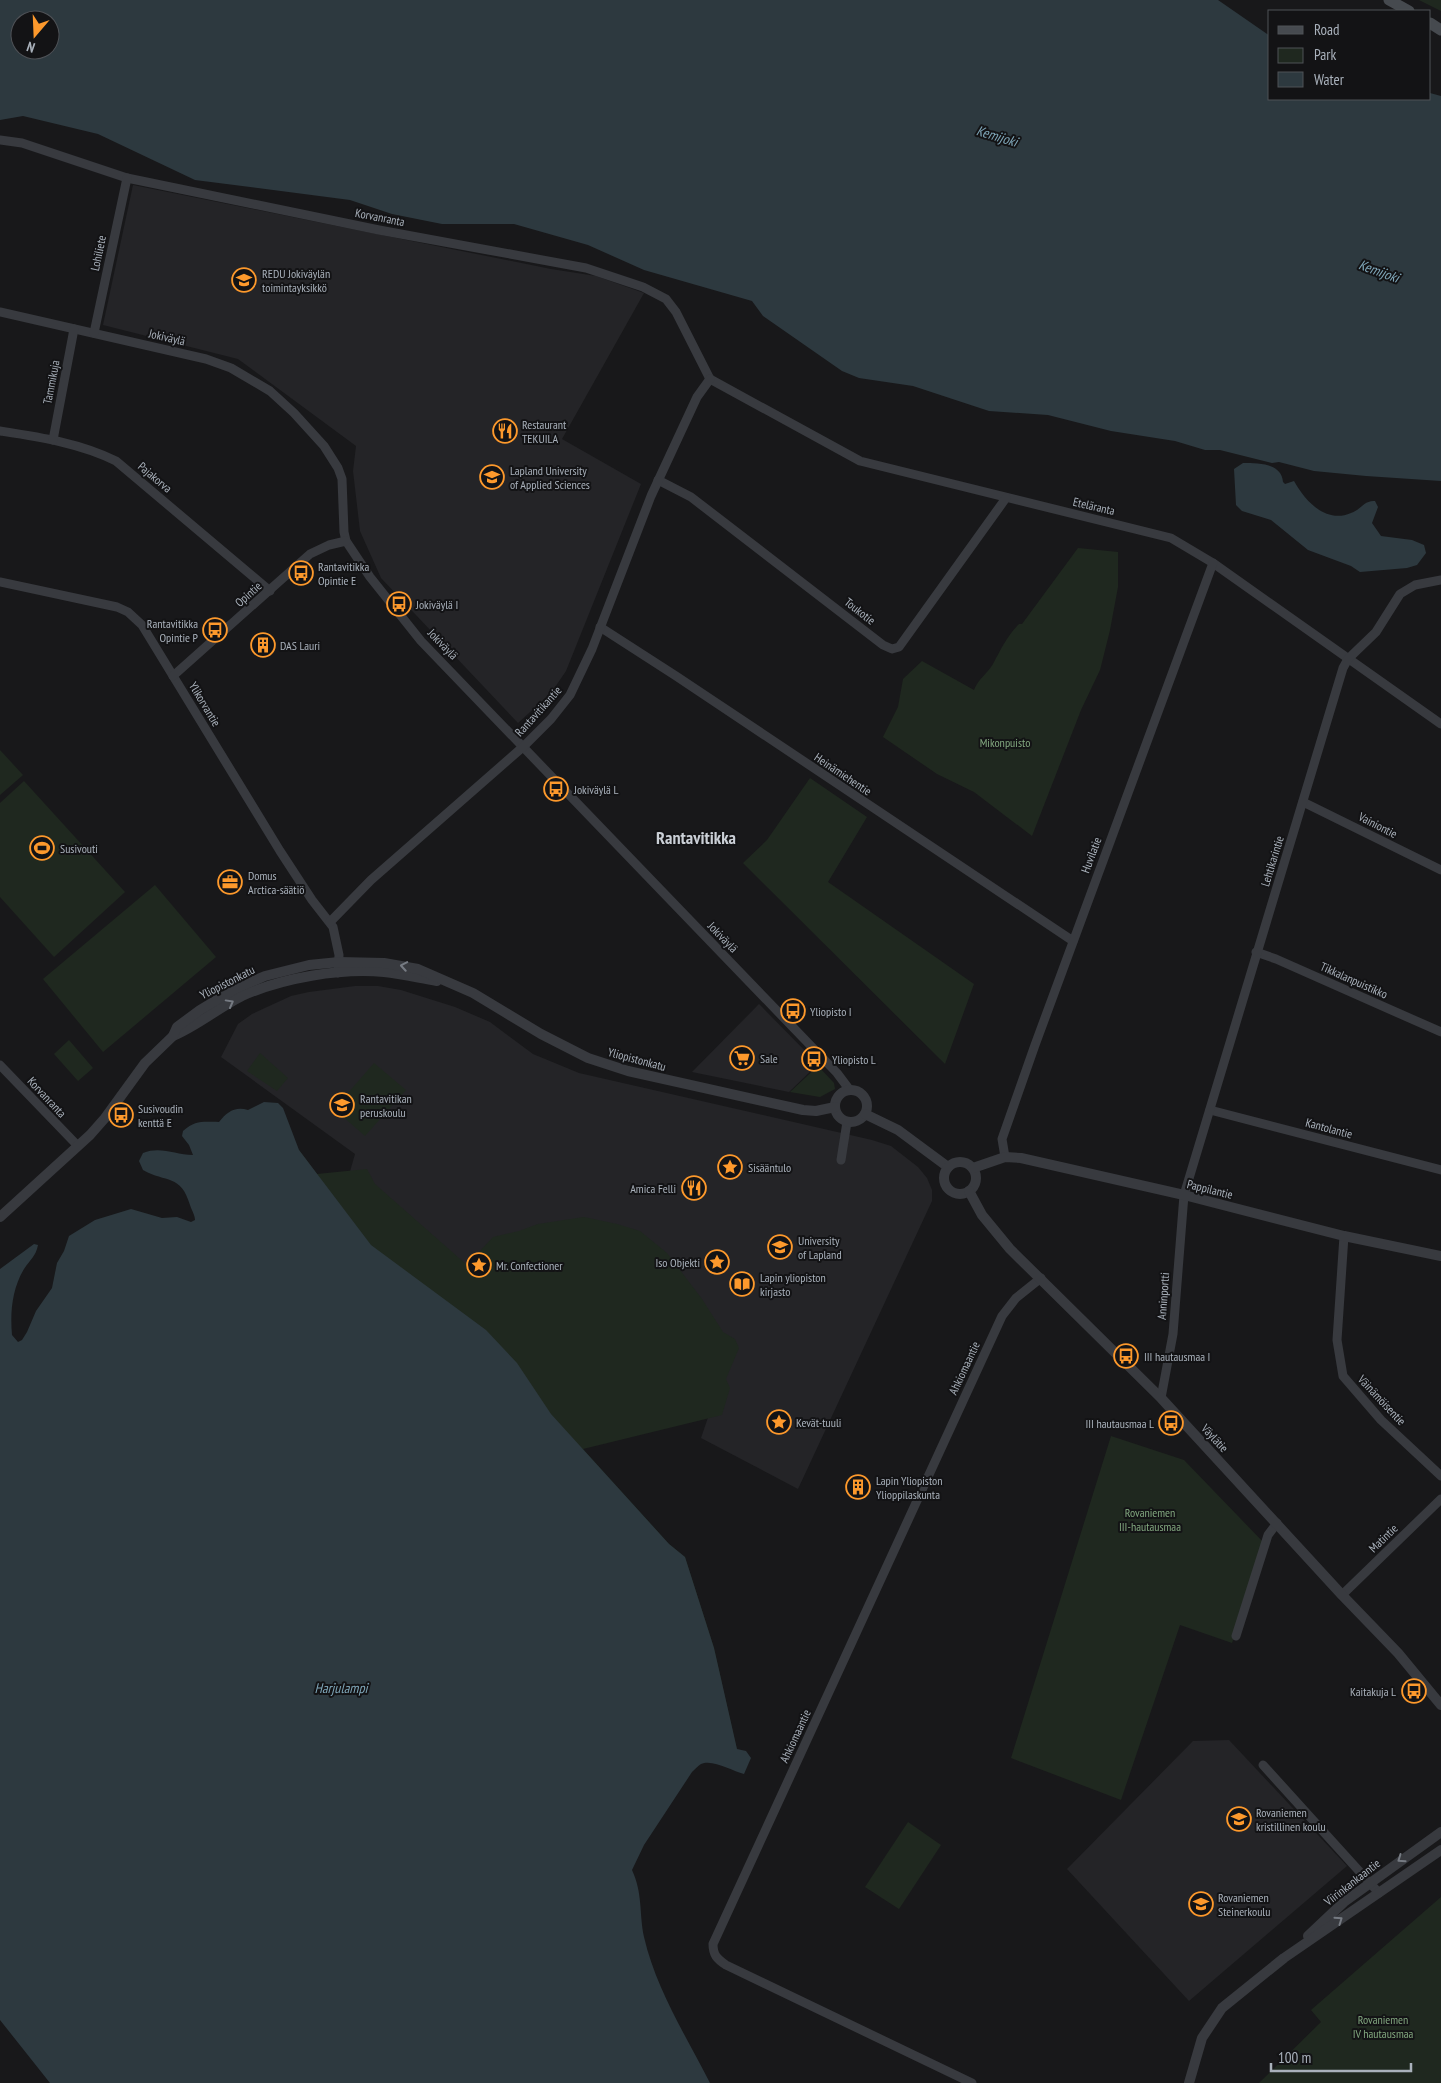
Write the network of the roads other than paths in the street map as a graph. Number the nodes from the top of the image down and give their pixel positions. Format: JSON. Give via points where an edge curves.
{"nodes":[{"id":1,"x":1389,"y":0,"type":"edge"},
{"id":2,"x":1407,"y":10,"type":"edge"},
{"id":3,"x":0,"y":140,"type":"edge"},
{"id":4,"x":127,"y":178,"type":"junction"},
{"id":5,"x":0,"y":312,"type":"edge"},
{"id":6,"x":74,"y":329,"type":"junction"},
{"id":7,"x":94,"y":333,"type":"junction"},
{"id":8,"x":710,"y":379,"type":"junction"},
{"id":9,"x":0,"y":431,"type":"edge"},
{"id":10,"x":53,"y":440,"type":"junction"},
{"id":11,"x":658,"y":480,"type":"junction"},
{"id":12,"x":1006,"y":498,"type":"junction"},
{"id":13,"x":346,"y":541,"type":"junction"},
{"id":14,"x":1212,"y":563,"type":"junction"},
{"id":15,"x":1441,"y":580,"type":"edge"},
{"id":16,"x":0,"y":582,"type":"edge"},
{"id":17,"x":270,"y":591,"type":"junction"},
{"id":18,"x":600,"y":627,"type":"junction"},
{"id":19,"x":1348,"y":659,"type":"junction"},
{"id":20,"x":173,"y":676,"type":"junction"},
{"id":21,"x":1441,"y":724,"type":"edge"},
{"id":22,"x":524,"y":746,"type":"junction"},
{"id":23,"x":1303,"y":802,"type":"junction"},
{"id":24,"x":1441,"y":870,"type":"edge"},
{"id":25,"x":330,"y":922,"type":"junction"},
{"id":26,"x":1073,"y":941,"type":"junction"},
{"id":27,"x":1256,"y":952,"type":"junction"},
{"id":28,"x":339,"y":967,"type":"junction"},
{"id":29,"x":1441,"y":1032,"type":"edge"},
{"id":30,"x":0,"y":1065,"type":"edge"},
{"id":31,"x":849,"y":1090,"type":"junction"},
{"id":32,"x":835,"y":1108,"type":"junction"},
{"id":33,"x":1210,"y":1110,"type":"junction"},
{"id":34,"x":865,"y":1114,"type":"junction"},
{"id":35,"x":847,"y":1122,"type":"junction"},
{"id":36,"x":77,"y":1145,"type":"junction"},
{"id":37,"x":1005,"y":1157,"type":"junction"},
{"id":38,"x":841,"y":1160,"type":"dead end"},
{"id":39,"x":948,"y":1167,"type":"junction"},
{"id":40,"x":973,"y":1168,"type":"junction"},
{"id":41,"x":1441,"y":1170,"type":"edge"},
{"id":42,"x":969,"y":1191,"type":"junction"},
{"id":43,"x":1184,"y":1195,"type":"junction"},
{"id":44,"x":0,"y":1217,"type":"edge"},
{"id":45,"x":1344,"y":1236,"type":"junction"},
{"id":46,"x":1441,"y":1256,"type":"edge"},
{"id":47,"x":1041,"y":1278,"type":"junction"},
{"id":48,"x":1161,"y":1398,"type":"junction"},
{"id":49,"x":1441,"y":1476,"type":"edge"},
{"id":50,"x":1441,"y":1498,"type":"edge"},
{"id":51,"x":1277,"y":1523,"type":"junction"},
{"id":52,"x":1342,"y":1595,"type":"junction"},
{"id":53,"x":1236,"y":1636,"type":"dead end"},
{"id":54,"x":1441,"y":1705,"type":"edge"},
{"id":55,"x":1263,"y":1765,"type":"dead end"},
{"id":56,"x":1441,"y":1832,"type":"edge"},
{"id":57,"x":1441,"y":1850,"type":"edge"},
{"id":58,"x":1370,"y":1882,"type":"junction"},
{"id":59,"x":1379,"y":1893,"type":"junction"},
{"id":60,"x":1284,"y":1958,"type":"junction"},
{"id":61,"x":972,"y":2083,"type":"edge"},
{"id":62,"x":1189,"y":2083,"type":"edge"}],
"edges":[{"from":1,"to":2,"type":"main road"},
{"from":3,"to":4,"type":"street","name":"Korvanranta","via":[[22,143]]},
{"from":4,"to":7,"type":"street","name":"Lohiliete"},
{"from":4,"to":8,"type":"street","name":"Korvanranta","via":[[379,230],[586,268],[643,287],[666,299],[676,312]]},
{"from":5,"to":6,"type":"street","name":"Jokiväylä"},
{"from":6,"to":7,"type":"street","name":"Jokiväylä"},
{"from":6,"to":10,"type":"street","name":"Tammikuja"},
{"from":7,"to":13,"type":"street","name":"Jokiväylä","via":[[206,359],[231,368],[270,390],[308,428],[338,468],[342,479]]},
{"from":8,"to":11,"type":"street","name":"Rantavitikantie","via":[[697,397]]},
{"from":8,"to":12,"type":"street","name":"Eteläranta","via":[[860,461]]},
{"from":9,"to":10,"type":"street","name":"Pajakorva"},
{"from":10,"to":17,"type":"street","name":"Pajakorva","via":[[104,454],[116,461]]},
{"from":11,"to":12,"type":"street","name":"Toukotie","via":[[691,497],[892,649],[899,648]]},
{"from":11,"to":18,"type":"street","name":"Rantavitikantie"},
{"from":12,"to":14,"type":"street","name":"Eteläranta","via":[[1171,538]]},
{"from":13,"to":17,"type":"street","name":"Opintie","via":[[317,550]]},
{"from":13,"to":22,"type":"street","name":"Jokiväylä","via":[[421,641]]},
{"from":14,"to":19,"type":"street","name":"Eteläranta"},
{"from":14,"to":26,"type":"street","name":"Huvilatie"},
{"from":15,"to":19,"type":"street","name":"Lehtikarintie","via":[[1415,585],[1400,594],[1376,632]]},
{"from":16,"to":20,"type":"street","name":"Ylikorvantie","via":[[107,604],[128,612],[148,632]]},
{"from":17,"to":20,"type":"street","name":"Opintie"},
{"from":18,"to":22,"type":"street","name":"Rantavitikantie","via":[[570,695]]},
{"from":18,"to":26,"type":"street","name":"Heinämiehentie"},
{"from":19,"to":21,"type":"street","name":"Eteläranta"},
{"from":19,"to":23,"type":"street","name":"Lehtikarintie"},
{"from":20,"to":25,"type":"street","name":"Ylikorvantie","via":[[280,851]]},
{"from":22,"to":25,"type":"street","name":"Rantavitikantie","via":[[371,880]]},
{"from":22,"to":31,"type":"street","name":"Jokiväylä","via":[[837,1073]]},
{"from":23,"to":24,"type":"street","name":"Vainiontie"},
{"from":23,"to":27,"type":"street","name":"Lehtikarintie"},
{"from":25,"to":28,"type":"street","via":[[336,935]]},
{"from":26,"to":37,"type":"street","name":"Huvilatie","via":[[1002,1139]]},
{"from":27,"to":29,"type":"street","name":"Tikkalanpuistikko"},
{"from":27,"to":33,"type":"street","name":"Lehtikarintie"},
{"from":28,"to":32,"type":"street","name":"Yliopistonkatu","via":[[450,983],[488,1001],[566,1048],[608,1065],[803,1110]]},
{"from":28,"to":36,"type":"street","name":"Yliopistonkatu","via":[[309,965],[265,976],[235,989],[185,1021],[145,1063],[105,1118]]},
{"from":30,"to":36,"type":"street","name":"Korvanranta"},
{"from":31,"to":32,"type":"street","via":[[837,1098]]},
{"from":31,"to":34,"type":"street","via":[[863,1094],[867,1104]]},
{"from":32,"to":35,"type":"street"},
{"from":33,"to":41,"type":"street","name":"Kantolantie"},
{"from":33,"to":43,"type":"street","name":"Lehtikarintie"},
{"from":34,"to":35,"type":"street","via":[[857,1121]]},
{"from":34,"to":39,"type":"street","via":[[898,1130]]},
{"from":35,"to":38,"type":"street"},
{"from":36,"to":44,"type":"street","name":"Yliopistonkatu"},
{"from":37,"to":40,"type":"street","name":"Pappilantie"},
{"from":37,"to":43,"type":"street","name":"Pappilantie"},
{"from":39,"to":40,"type":"street","via":[[963,1162]]},
{"from":39,"to":42,"type":"street","via":[[944,1182],[949,1190],[959,1194]]},
{"from":40,"to":42,"type":"street","via":[[975,1183]]},
{"from":42,"to":47,"type":"street","name":"Väylätie","via":[[1010,1249]]},
{"from":43,"to":45,"type":"street","name":"Pappilantie"},
{"from":43,"to":48,"type":"street","name":"Anninportti","via":[[1173,1334]]},
{"from":45,"to":46,"type":"street","name":"Pappilantie"},
{"from":45,"to":49,"type":"street","name":"Väinämöisentie","via":[[1337,1340],[1343,1376],[1382,1420]]},
{"from":47,"to":48,"type":"street","name":"Väylätie"},
{"from":47,"to":61,"type":"street","name":"Ahkiomaantie","via":[[1016,1298],[1002,1316],[713,1944],[716,1958],[726,1966]]},
{"from":48,"to":51,"type":"street","name":"Väylätie"},
{"from":50,"to":52,"type":"street","name":"Matintie"},
{"from":51,"to":52,"type":"street","name":"Väylätie"},
{"from":51,"to":53,"type":"street","via":[[1268,1536]]},
{"from":52,"to":54,"type":"street","name":"Väylätie","via":[[1398,1653]]},
{"from":55,"to":58,"type":"street"},
{"from":56,"to":58,"type":"street","name":"Viirinkankaantie","one_way":true},
{"from":57,"to":59,"type":"street","name":"Viirinkankaantie"},
{"from":58,"to":59,"type":"street"},
{"from":58,"to":60,"type":"street","name":"Viirinkankaantie"},
{"from":60,"to":59,"type":"street","name":"Viirinkankaantie","one_way":true},
{"from":60,"to":62,"type":"street","name":"Viirinkankaantie","via":[[1222,2008],[1202,2038]]}]}
